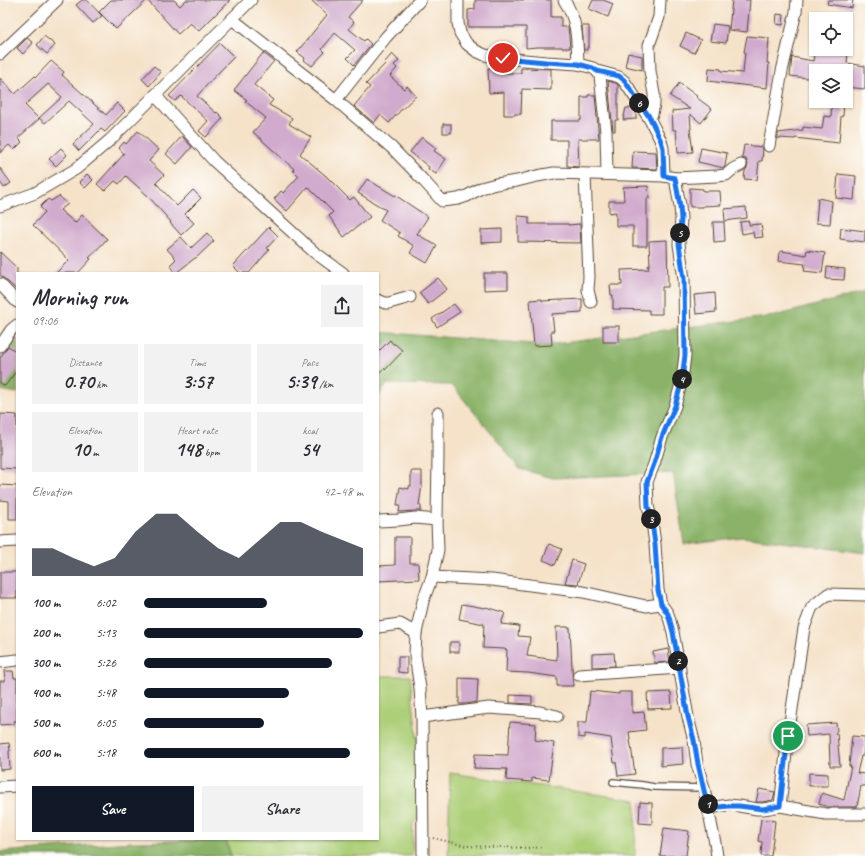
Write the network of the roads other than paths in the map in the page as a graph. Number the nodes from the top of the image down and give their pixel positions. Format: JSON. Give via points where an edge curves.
{"nodes":[{"id":1,"x":57,"y":0,"type":"edge"},
{"id":2,"x":251,"y":0,"type":"edge"},
{"id":3,"x":420,"y":0,"type":"edge"},
{"id":4,"x":458,"y":0,"type":"edge"},
{"id":5,"x":564,"y":0,"type":"edge"},
{"id":6,"x":660,"y":0,"type":"edge"},
{"id":7,"x":797,"y":0,"type":"edge"},
{"id":8,"x":232,"y":19,"type":"junction"},
{"id":9,"x":0,"y":54,"type":"edge"},
{"id":10,"x":578,"y":64,"type":"junction"},
{"id":11,"x":597,"y":71,"type":"junction"},
{"id":12,"x":155,"y":96,"type":"junction"},
{"id":13,"x":336,"y":100,"type":"junction"},
{"id":14,"x":650,"y":118,"type":"junction"},
{"id":15,"x":768,"y":146,"type":"dead end"},
{"id":16,"x":741,"y":165,"type":"dead end"},
{"id":17,"x":607,"y":174,"type":"junction"},
{"id":18,"x":586,"y":175,"type":"junction"},
{"id":19,"x":669,"y":177,"type":"junction"},
{"id":20,"x":0,"y":206,"type":"edge"},
{"id":21,"x":342,"y":272,"type":"edge"},
{"id":22,"x":0,"y":284,"type":"edge"},
{"id":23,"x":410,"y":297,"type":"dead end"},
{"id":24,"x":379,"y":300,"type":"edge"},
{"id":25,"x":16,"y":301,"type":"edge"},
{"id":26,"x":591,"y":302,"type":"dead end"},
{"id":27,"x":16,"y":326,"type":"edge"},
{"id":28,"x":0,"y":346,"type":"edge"},
{"id":29,"x":438,"y":413,"type":"dead end"},
{"id":30,"x":436,"y":520,"type":"junction"},
{"id":31,"x":379,"y":521,"type":"edge"},
{"id":32,"x":16,"y":541,"type":"edge"},
{"id":33,"x":0,"y":542,"type":"edge"},
{"id":34,"x":432,"y":577,"type":"junction"},
{"id":35,"x":865,"y":595,"type":"edge"},
{"id":36,"x":661,"y":604,"type":"junction"},
{"id":37,"x":379,"y":627,"type":"edge"},
{"id":38,"x":416,"y":633,"type":"junction"},
{"id":39,"x":16,"y":660,"type":"edge"},
{"id":40,"x":0,"y":662,"type":"edge"},
{"id":41,"x":680,"y":668,"type":"junction"},
{"id":42,"x":579,"y":675,"type":"dead end"},
{"id":43,"x":558,"y":716,"type":"dead end"},
{"id":44,"x":422,"y":717,"type":"junction"},
{"id":45,"x":613,"y":782,"type":"dead end"},
{"id":46,"x":16,"y":786,"type":"edge"},
{"id":47,"x":0,"y":787,"type":"edge"},
{"id":48,"x":704,"y":788,"type":"junction"},
{"id":49,"x":780,"y":806,"type":"junction"},
{"id":50,"x":708,"y":808,"type":"junction"},
{"id":51,"x":865,"y":814,"type":"edge"},
{"id":52,"x":423,"y":856,"type":"edge"},
{"id":53,"x":717,"y":856,"type":"edge"}],
"edges":[{"from":1,"to":9,"type":"street"},
{"from":2,"to":8,"type":"street"},
{"from":3,"to":13,"type":"street","via":[[386,37]]},
{"from":4,"to":10,"type":"street","via":[[460,33],[467,44],[476,51],[503,58]]},
{"from":5,"to":10,"type":"street","via":[[577,35]]},
{"from":6,"to":14,"type":"street","via":[[659,17],[649,45],[654,94]]},
{"from":7,"to":15,"type":"street"},
{"from":8,"to":12,"type":"street"},
{"from":8,"to":13,"type":"street"},
{"from":10,"to":11,"type":"street"},
{"from":11,"to":14,"type":"street","via":[[619,76],[624,80]]},
{"from":11,"to":17,"type":"street","via":[[600,76],[605,125]]},
{"from":12,"to":20,"type":"street","via":[[76,169],[35,193]]},
{"from":12,"to":21,"type":"street","via":[[214,161],[314,252]]},
{"from":13,"to":18,"type":"street","via":[[392,148],[442,201],[463,198],[481,188],[496,184],[517,182],[537,176],[554,173]]},
{"from":14,"to":19,"type":"street","via":[[661,141]]},
{"from":16,"to":19,"type":"street","via":[[726,175]]},
{"from":17,"to":18,"type":"street"},
{"from":17,"to":19,"type":"street"},
{"from":18,"to":26,"type":"street","via":[[588,290]]},
{"from":19,"to":36,"type":"street","via":[[680,206],[679,244],[684,279],[685,355],[675,406],[647,482]]},
{"from":22,"to":25,"type":"street"},
{"from":23,"to":24,"type":"street","via":[[389,303]]},
{"from":27,"to":28,"type":"street"},
{"from":29,"to":30,"type":"street"},
{"from":30,"to":31,"type":"street","via":[[415,518]]},
{"from":30,"to":34,"type":"street","via":[[438,550]]},
{"from":32,"to":33,"type":"street"},
{"from":34,"to":36,"type":"street","via":[[492,580],[583,592],[646,606]]},
{"from":34,"to":38,"type":"street","via":[[423,601]]},
{"from":35,"to":49,"type":"street","via":[[828,594],[812,607],[804,628]]},
{"from":36,"to":41,"type":"street","via":[[668,614]]},
{"from":37,"to":38,"type":"street","via":[[400,624]]},
{"from":38,"to":44,"type":"street","via":[[415,655]]},
{"from":39,"to":40,"type":"street"},
{"from":41,"to":42,"type":"street"},
{"from":41,"to":48,"type":"street"},
{"from":43,"to":44,"type":"street","via":[[489,708]]},
{"from":44,"to":52,"type":"street"},
{"from":45,"to":48,"type":"lane","via":[[654,787]]},
{"from":46,"to":47,"type":"street"},
{"from":48,"to":50,"type":"street"},
{"from":49,"to":50,"type":"street","via":[[763,809],[734,806]]},
{"from":49,"to":51,"type":"street","via":[[826,814]]},
{"from":50,"to":53,"type":"street"}]}
